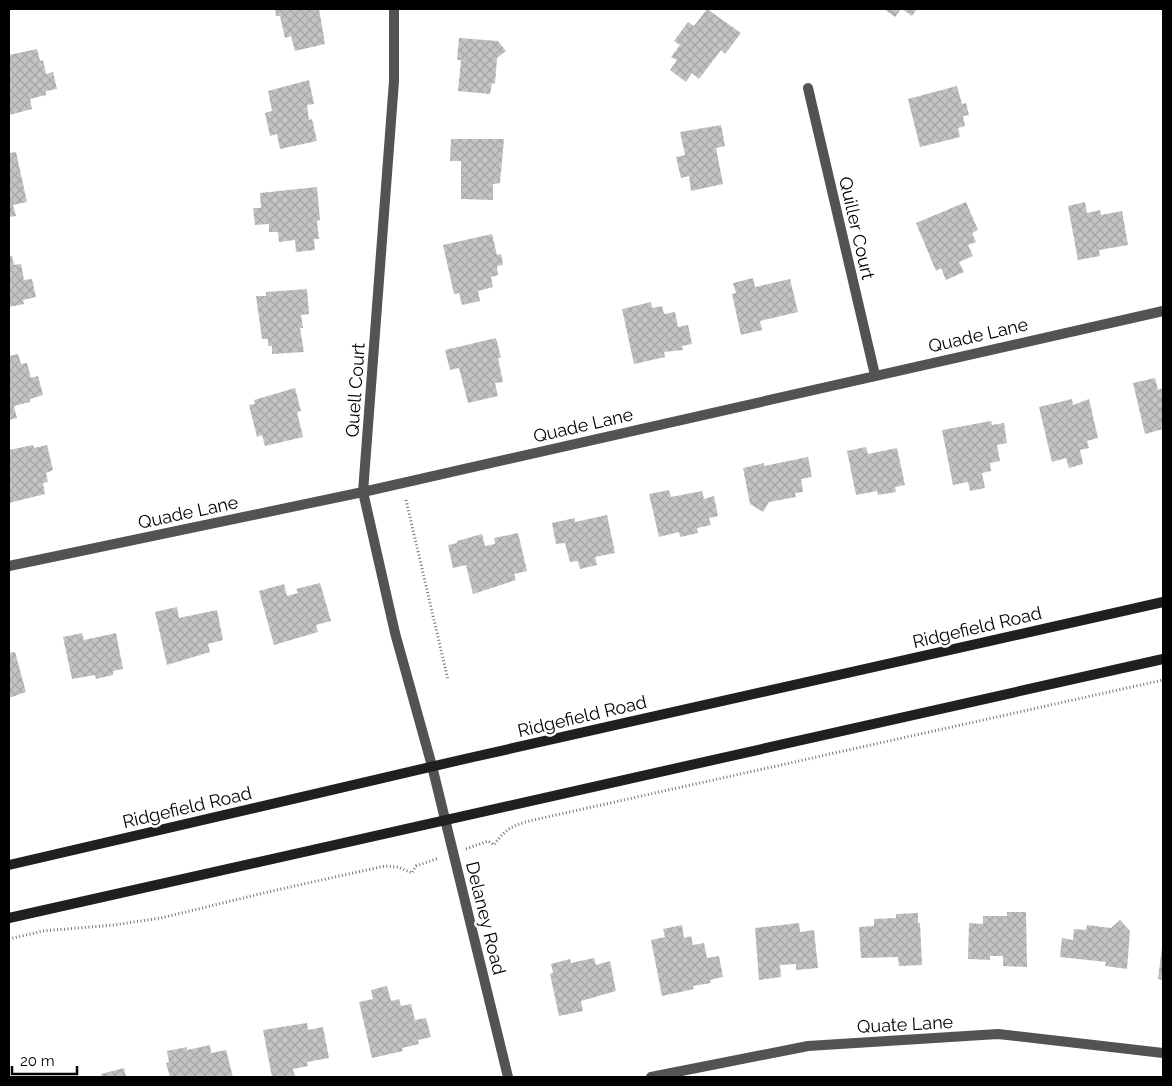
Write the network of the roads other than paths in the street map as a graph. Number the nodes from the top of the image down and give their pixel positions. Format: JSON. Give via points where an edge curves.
{"nodes":[{"id":1,"x":394,"y":9,"type":"edge"},
{"id":2,"x":808,"y":88,"type":"dead end"},
{"id":3,"x":1163,"y":311,"type":"edge"},
{"id":4,"x":875,"y":375,"type":"junction"},
{"id":5,"x":363,"y":492,"type":"junction"},
{"id":6,"x":9,"y":566,"type":"edge"},
{"id":7,"x":1163,"y":602,"type":"edge"},
{"id":8,"x":1163,"y":659,"type":"edge"},
{"id":9,"x":432,"y":766,"type":"junction"},
{"id":10,"x":445,"y":820,"type":"junction"},
{"id":11,"x":9,"y":865,"type":"edge"},
{"id":12,"x":9,"y":918,"type":"edge"},
{"id":13,"x":1163,"y":1053,"type":"edge"},
{"id":14,"x":508,"y":1077,"type":"edge"},
{"id":15,"x":651,"y":1077,"type":"edge"}],
"edges":[{"from":1,"to":5,"type":"street","name":"Quell Court","via":[[394,81]]},
{"from":2,"to":4,"type":"street","name":"Quiller Court"},
{"from":3,"to":4,"type":"street","name":"Quade Lane"},
{"from":4,"to":5,"type":"street","name":"Quade Lane"},
{"from":5,"to":6,"type":"street","name":"Quade Lane"},
{"from":5,"to":9,"type":"street","name":"Quell Court","via":[[395,633]]},
{"from":7,"to":9,"type":"main road","name":"Ridgefield Road"},
{"from":8,"to":10,"type":"main road"},
{"from":9,"to":10,"type":"street","name":"Delaney Road"},
{"from":9,"to":11,"type":"main road","name":"Ridgefield Road"},
{"from":10,"to":12,"type":"main road"},
{"from":10,"to":14,"type":"street","name":"Delaney Road"},
{"from":13,"to":15,"type":"street","name":"Quate Lane","via":[[998,1034],[808,1046]]}]}
